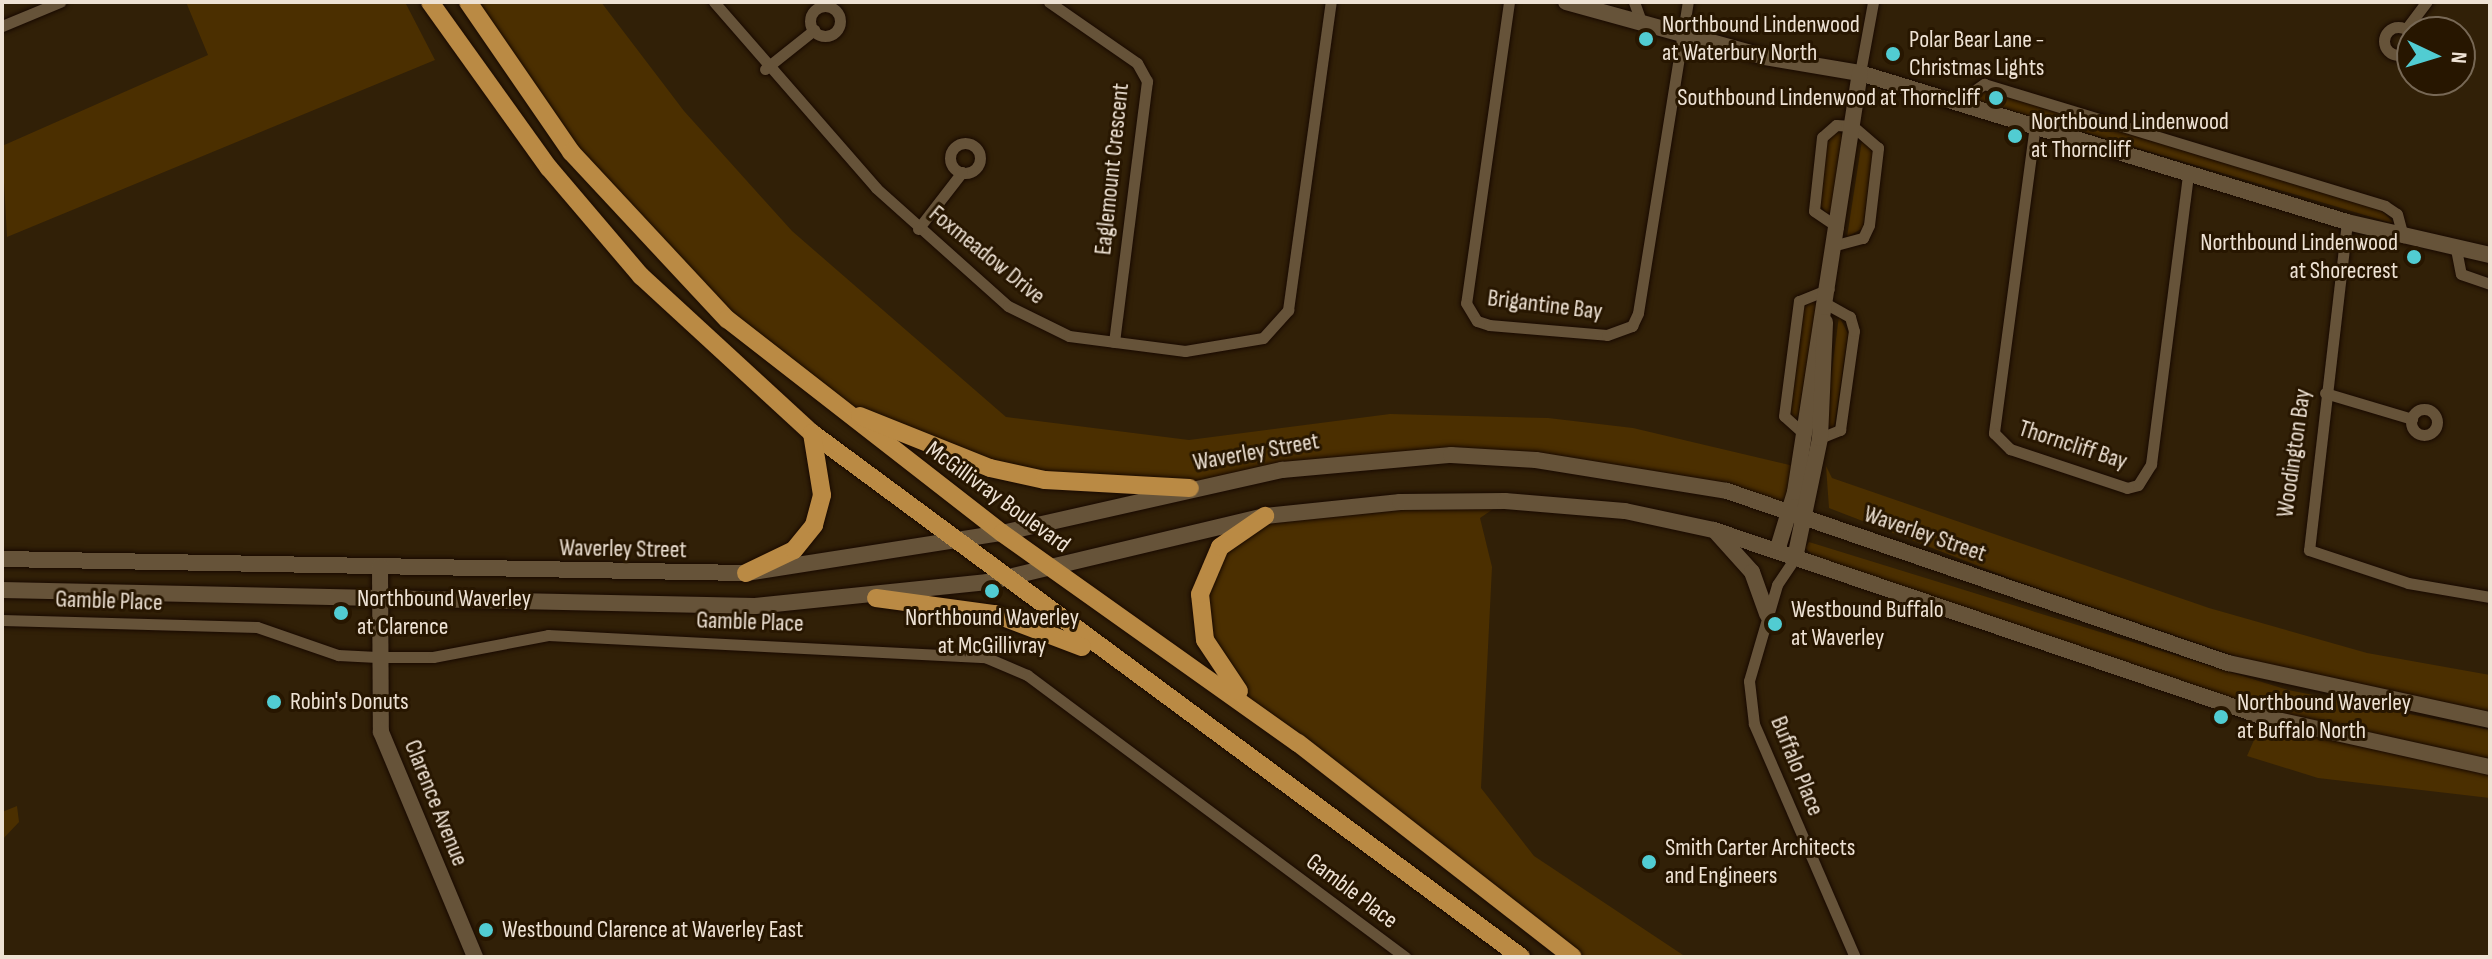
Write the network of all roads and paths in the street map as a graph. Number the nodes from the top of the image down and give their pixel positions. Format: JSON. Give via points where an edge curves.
{"nodes":[{"id":1,"x":60,"y":2,"type":"edge"},
{"id":2,"x":430,"y":2,"type":"edge"},
{"id":3,"x":468,"y":2,"type":"edge"},
{"id":4,"x":714,"y":2,"type":"edge"},
{"id":5,"x":1049,"y":2,"type":"edge"},
{"id":6,"x":1331,"y":2,"type":"edge"},
{"id":7,"x":1509,"y":2,"type":"edge"},
{"id":8,"x":1566,"y":2,"type":"edge"},
{"id":9,"x":1634,"y":2,"type":"edge"},
{"id":10,"x":1688,"y":2,"type":"edge"},
{"id":11,"x":1873,"y":2,"type":"edge"},
{"id":12,"x":1642,"y":24,"type":"junction"},
{"id":13,"x":2,"y":26,"type":"edge"},
{"id":14,"x":814,"y":30,"type":"dead end"},
{"id":15,"x":1680,"y":33,"type":"junction"},
{"id":16,"x":765,"y":69,"type":"junction"},
{"id":17,"x":1860,"y":73,"type":"junction"},
{"id":18,"x":1958,"y":102,"type":"junction"},
{"id":19,"x":2035,"y":125,"type":"junction"},
{"id":20,"x":1853,"y":126,"type":"junction"},
{"id":21,"x":962,"y":172,"type":"dead end"},
{"id":22,"x":2188,"y":174,"type":"junction"},
{"id":23,"x":2347,"y":222,"type":"junction"},
{"id":24,"x":1838,"y":227,"type":"junction"},
{"id":25,"x":918,"y":229,"type":"junction"},
{"id":26,"x":2403,"y":237,"type":"junction"},
{"id":27,"x":1836,"y":245,"type":"junction"},
{"id":28,"x":2456,"y":249,"type":"junction"},
{"id":29,"x":2490,"y":255,"type":"edge"},
{"id":30,"x":2490,"y":284,"type":"edge"},
{"id":31,"x":1827,"y":305,"type":"junction"},
{"id":32,"x":1114,"y":342,"type":"junction"},
{"id":33,"x":2325,"y":393,"type":"junction"},
{"id":34,"x":835,"y":406,"type":"junction"},
{"id":35,"x":2412,"y":419,"type":"dead end"},
{"id":36,"x":812,"y":433,"type":"junction"},
{"id":37,"x":1803,"y":433,"type":"junction"},
{"id":38,"x":1820,"y":438,"type":"junction"},
{"id":39,"x":1190,"y":488,"type":"junction"},
{"id":40,"x":1789,"y":512,"type":"junction"},
{"id":41,"x":1265,"y":516,"type":"junction"},
{"id":42,"x":1806,"y":518,"type":"junction"},
{"id":43,"x":1714,"y":530,"type":"junction"},
{"id":44,"x":1002,"y":533,"type":"junction"},
{"id":45,"x":950,"y":537,"type":"junction"},
{"id":46,"x":1777,"y":551,"type":"junction"},
{"id":47,"x":1795,"y":558,"type":"junction"},
{"id":48,"x":2,"y":559,"type":"edge"},
{"id":49,"x":380,"y":566,"type":"junction"},
{"id":50,"x":1052,"y":566,"type":"junction"},
{"id":51,"x":746,"y":573,"type":"junction"},
{"id":52,"x":1001,"y":579,"type":"junction"},
{"id":53,"x":1777,"y":585,"type":"junction"},
{"id":54,"x":2,"y":590,"type":"edge"},
{"id":55,"x":2490,"y":597,"type":"edge"},
{"id":56,"x":876,"y":598,"type":"junction"},
{"id":57,"x":378,"y":602,"type":"junction"},
{"id":58,"x":1767,"y":614,"type":"junction"},
{"id":59,"x":2,"y":620,"type":"edge"},
{"id":60,"x":377,"y":657,"type":"junction"},
{"id":61,"x":1123,"y":667,"type":"junction"},
{"id":62,"x":2490,"y":720,"type":"edge"},
{"id":63,"x":1298,"y":743,"type":"junction"},
{"id":64,"x":2490,"y":767,"type":"edge"},
{"id":65,"x":475,"y":957,"type":"edge"},
{"id":66,"x":1405,"y":957,"type":"edge"},
{"id":67,"x":1521,"y":957,"type":"edge"},
{"id":68,"x":1573,"y":957,"type":"edge"},
{"id":69,"x":1855,"y":957,"type":"edge"}],
"edges":[{"from":1,"to":13,"type":"street"},
{"from":2,"to":36,"type":"main road","via":[[549,168],[641,276]]},
{"from":3,"to":34,"type":"main road","name":"McGillivray Boulevard","via":[[571,152],[727,319]]},
{"from":4,"to":16,"type":"street","name":"Foxmeadow Drive"},
{"from":5,"to":32,"type":"street","name":"Eaglemount Crescent","via":[[1137,63],[1147,81]]},
{"from":6,"to":32,"type":"street","name":"Foxmeadow Drive","via":[[1288,310],[1278,329],[1185,351]]},
{"from":7,"to":15,"type":"street","name":"Brigantine Bay","via":[[1467,286],[1470,315],[1489,325],[1607,335],[1632,326]]},
{"from":8,"to":12,"type":"main road"},
{"from":9,"to":12,"type":"street"},
{"from":10,"to":15,"type":"street"},
{"from":11,"to":17,"type":"street"},
{"from":12,"to":15,"type":"main road"},
{"from":14,"to":16,"type":"street"},
{"from":15,"to":17,"type":"main road"},
{"from":16,"to":25,"type":"street","name":"Foxmeadow Drive"},
{"from":17,"to":18,"type":"main road"},
{"from":17,"to":20,"type":"main road"},
{"from":18,"to":19,"type":"main road"},
{"from":18,"to":26,"type":"street","via":[[1984,84],[2296,178],[2393,209]]},
{"from":19,"to":22,"type":"main road"},
{"from":19,"to":22,"type":"street","name":"Thorncliff Bay","via":[[1994,433],[2010,449],[2127,488],[2138,485],[2151,464]]},
{"from":20,"to":24,"type":"main road"},
{"from":20,"to":24,"type":"street","via":[[1836,125],[1822,137],[1814,211]]},
{"from":20,"to":27,"type":"street","via":[[1878,148],[1869,225],[1863,238]]},
{"from":21,"to":25,"type":"street"},
{"from":22,"to":23,"type":"main road"},
{"from":23,"to":26,"type":"main road"},
{"from":23,"to":33,"type":"street","name":"Woodington Bay"},
{"from":24,"to":27,"type":"main road"},
{"from":25,"to":32,"type":"street","name":"Foxmeadow Drive","via":[[1029,320]]},
{"from":26,"to":28,"type":"main road"},
{"from":27,"to":31,"type":"main road"},
{"from":28,"to":29,"type":"main road"},
{"from":28,"to":30,"type":"street","via":[[2461,274]]},
{"from":31,"to":37,"type":"main road"},
{"from":31,"to":37,"type":"street","via":[[1799,301],[1784,416]]},
{"from":31,"to":38,"type":"main road"},
{"from":31,"to":38,"type":"street","via":[[1850,317],[1854,331],[1840,430]]},
{"from":33,"to":35,"type":"street"},
{"from":33,"to":55,"type":"street","name":"Woodington Bay","via":[[2309,550],[2408,583]]},
{"from":34,"to":39,"type":"main road","via":[[990,468],[1045,480]]},
{"from":34,"to":44,"type":"main road","name":"McGillivray Boulevard"},
{"from":36,"to":45,"type":"main road"},
{"from":36,"to":51,"type":"main road","via":[[822,495],[814,525],[794,550]]},
{"from":37,"to":40,"type":"main road"},
{"from":38,"to":42,"type":"main road"},
{"from":39,"to":40,"type":"main road","name":"Waverley Street","via":[[1343,461],[1451,455],[1677,480]]},
{"from":39,"to":44,"type":"main road","name":"Waverley Street"},
{"from":40,"to":42,"type":"main road","name":"Waverley Street"},
{"from":40,"to":46,"type":"main road"},
{"from":41,"to":43,"type":"main road","via":[[1400,502],[1505,501],[1625,511]]},
{"from":41,"to":50,"type":"main road"},
{"from":41,"to":63,"type":"main road","via":[[1214,555],[1200,615],[1230,683]]},
{"from":42,"to":47,"type":"main road"},
{"from":42,"to":62,"type":"main road","name":"Waverley Street","via":[[2228,663]]},
{"from":43,"to":46,"type":"main road"},
{"from":43,"to":58,"type":"main road","via":[[1752,572]]},
{"from":44,"to":45,"type":"main road","name":"Waverley Street"},
{"from":44,"to":50,"type":"main road","name":"McGillivray Boulevard"},
{"from":45,"to":51,"type":"main road","name":"Waverley Street"},
{"from":45,"to":52,"type":"main road"},
{"from":46,"to":47,"type":"main road"},
{"from":46,"to":53,"type":"street","name":"Buffalo Place"},
{"from":47,"to":53,"type":"street","name":"Buffalo Place"},
{"from":47,"to":64,"type":"main road","via":[[2264,717]]},
{"from":48,"to":49,"type":"main road","name":"Waverley Street"},
{"from":49,"to":51,"type":"main road","name":"Waverley Street"},
{"from":49,"to":57,"type":"main road","name":"Clarence Avenue"},
{"from":50,"to":52,"type":"main road"},
{"from":50,"to":63,"type":"main road","name":"McGillivray Boulevard"},
{"from":52,"to":56,"type":"main road"},
{"from":52,"to":61,"type":"main road"},
{"from":53,"to":58,"type":"street","name":"Buffalo Place"},
{"from":54,"to":57,"type":"main road"},
{"from":56,"to":57,"type":"main road","via":[[755,606]]},
{"from":56,"to":61,"type":"main road","via":[[995,614]]},
{"from":57,"to":60,"type":"main road","name":"Clarence Avenue"},
{"from":58,"to":69,"type":"street","name":"Buffalo Place","via":[[1749,681],[1754,724]]},
{"from":59,"to":60,"type":"street","name":"Gamble Place","via":[[257,627],[338,655]]},
{"from":60,"to":65,"type":"main road","name":"Clarence Avenue","via":[[381,732]]},
{"from":60,"to":66,"type":"street","name":"Gamble Place","via":[[433,657],[548,635],[966,654],[1006,663]]},
{"from":61,"to":67,"type":"main road"},
{"from":63,"to":68,"type":"main road","name":"McGillivray Boulevard"}]}
